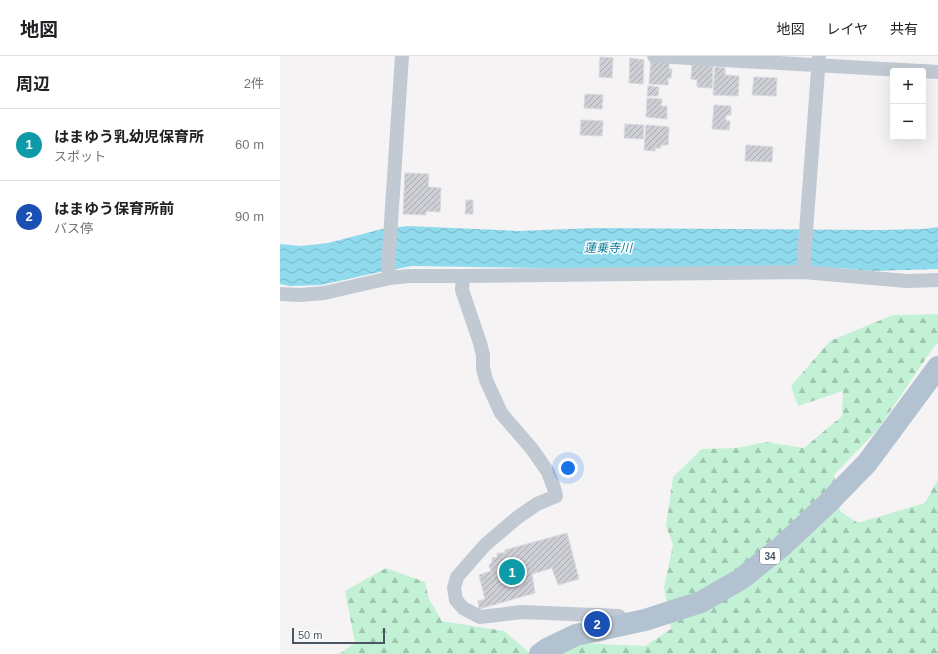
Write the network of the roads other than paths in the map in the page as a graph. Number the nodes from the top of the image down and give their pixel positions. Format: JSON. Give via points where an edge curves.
{"nodes":[{"id":1,"x":402,"y":56,"type":"edge"},
{"id":2,"x":654,"y":56,"type":"edge"},
{"id":3,"x":819,"y":61,"type":"edge"},
{"id":4,"x":891,"y":68,"type":"edge"},
{"id":5,"x":926,"y":71,"type":"edge"},
{"id":6,"x":938,"y":72,"type":"edge"},
{"id":7,"x":803,"y":268,"type":"junction"},
{"id":8,"x":389,"y":273,"type":"junction"},
{"id":9,"x":463,"y":276,"type":"junction"},
{"id":10,"x":938,"y":280,"type":"edge"},
{"id":11,"x":280,"y":294,"type":"edge"},
{"id":12,"x":938,"y":367,"type":"edge"},
{"id":13,"x":626,"y":624,"type":"junction"},
{"id":14,"x":540,"y":654,"type":"edge"}],
"edges":[{"from":1,"to":8,"type":"street"},
{"from":2,"to":3,"type":"street"},
{"from":3,"to":4,"type":"street"},
{"from":3,"to":7,"type":"street"},
{"from":5,"to":6,"type":"street"},
{"from":7,"to":9,"type":"street"},
{"from":7,"to":10,"type":"street","via":[[907,281]]},
{"from":8,"to":9,"type":"street","via":[[409,276]]},
{"from":8,"to":11,"type":"street","via":[[324,293]]},
{"from":9,"to":13,"type":"street","via":[[462,290],[480,343],[486,380],[501,412],[548,472],[556,496],[531,508],[486,544],[457,577],[454,588],[456,600],[463,608],[480,616],[522,612],[565,613],[619,616]]},
{"from":12,"to":13,"type":"main road","number":"34","via":[[867,463],[781,547],[741,579],[701,602]]},
{"from":13,"to":14,"type":"main road","number":"34","via":[[576,635],[546,648]]}]}
